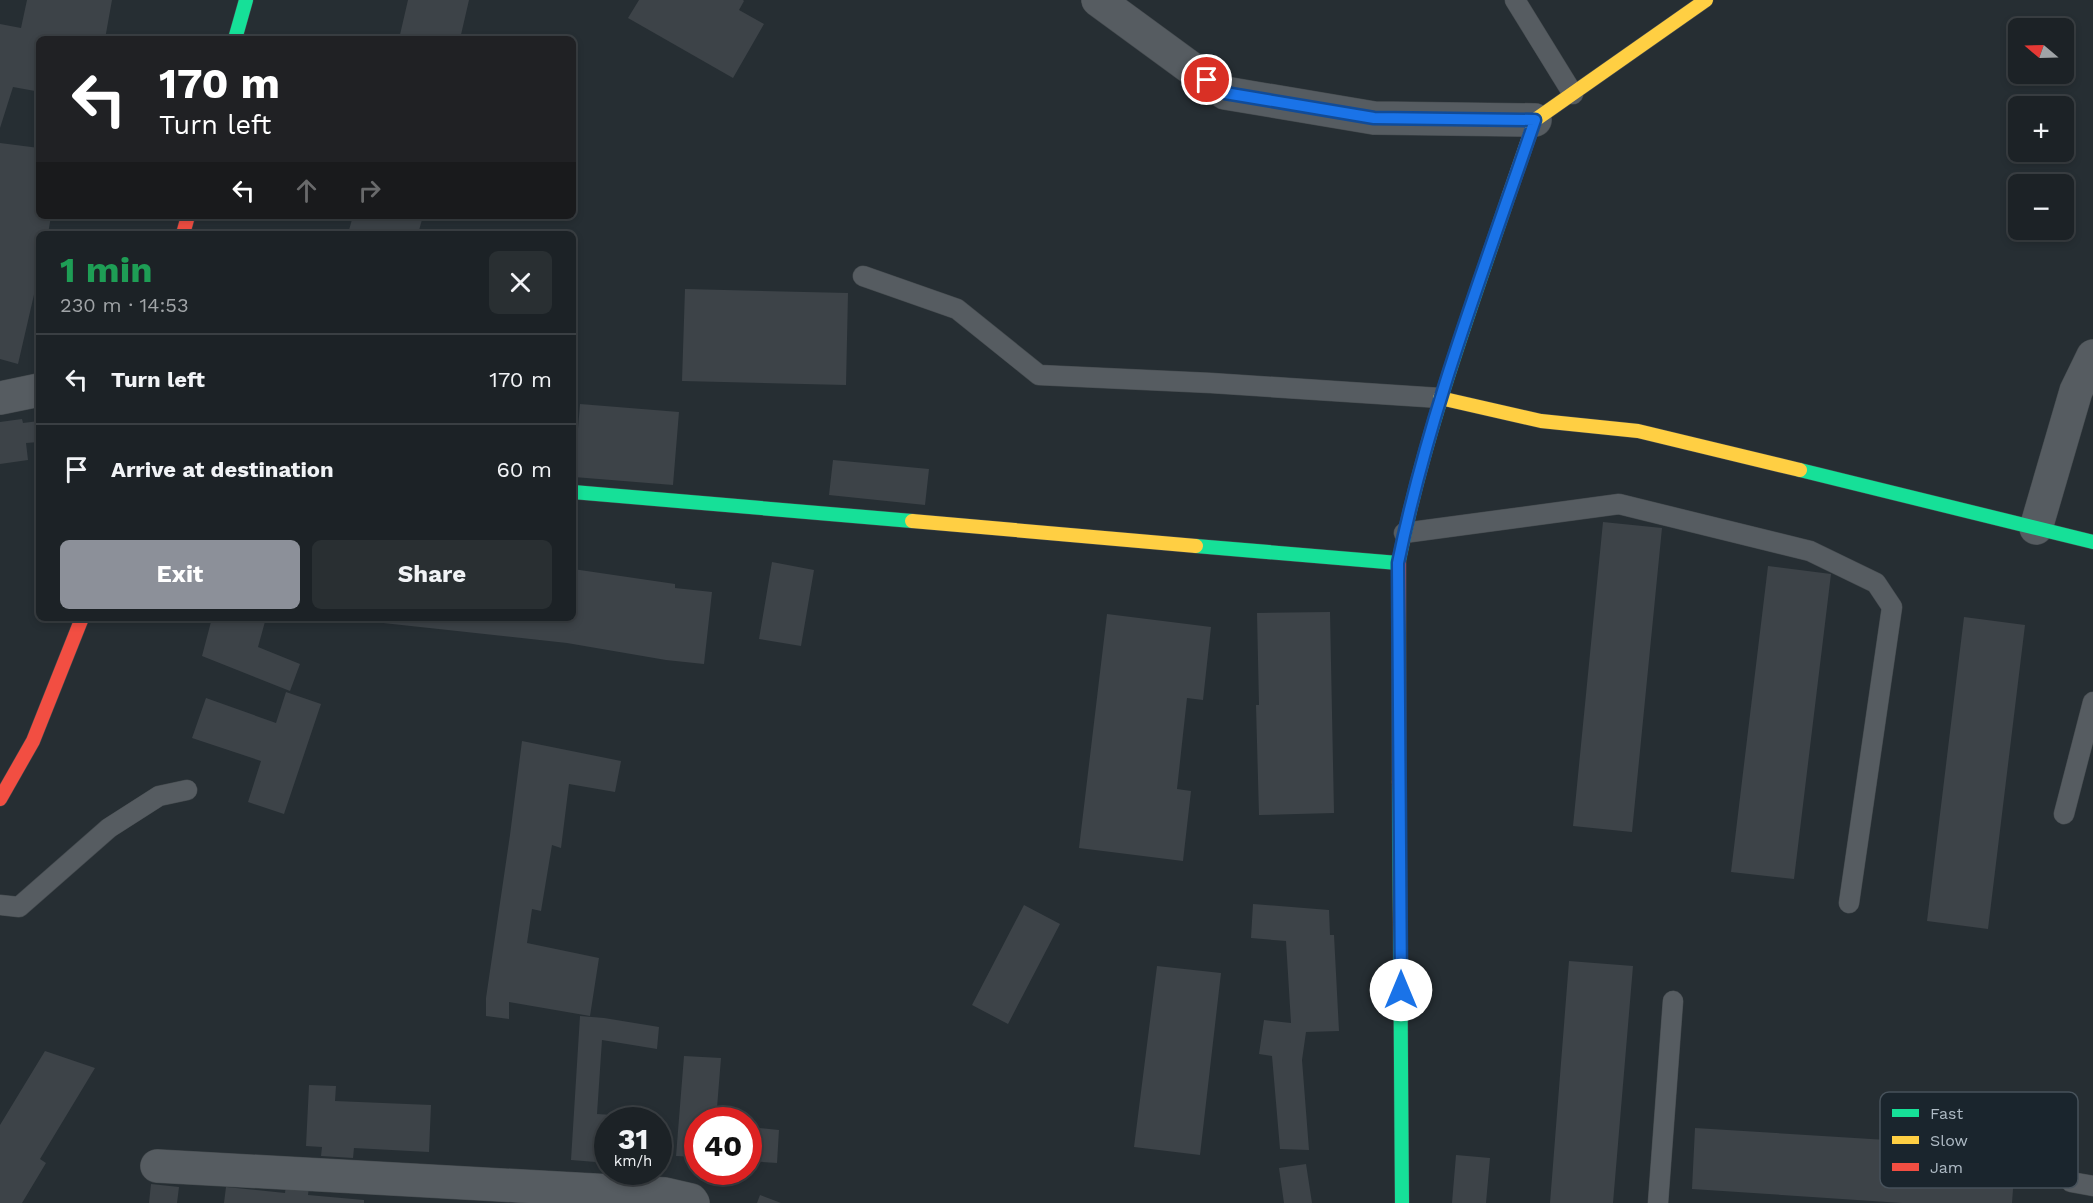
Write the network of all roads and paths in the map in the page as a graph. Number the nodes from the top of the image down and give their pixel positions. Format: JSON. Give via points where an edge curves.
{"nodes":[{"id":1,"x":246,"y":0,"type":"edge"},
{"id":2,"x":1098,"y":0,"type":"edge"},
{"id":3,"x":1515,"y":0,"type":"edge"},
{"id":4,"x":1706,"y":0,"type":"edge"},
{"id":5,"x":236,"y":36,"type":"edge"},
{"id":6,"x":1573,"y":94,"type":"junction"},
{"id":7,"x":1535,"y":120,"type":"junction"},
{"id":8,"x":863,"y":276,"type":"dead end"},
{"id":9,"x":2093,"y":356,"type":"edge"},
{"id":10,"x":36,"y":391,"type":"edge"},
{"id":11,"x":0,"y":398,"type":"edge"},
{"id":12,"x":1440,"y":398,"type":"junction"},
{"id":13,"x":576,"y":492,"type":"edge"},
{"id":14,"x":2036,"y":528,"type":"junction"},
{"id":15,"x":1404,"y":532,"type":"junction"},
{"id":16,"x":2093,"y":542,"type":"edge"},
{"id":17,"x":1398,"y":563,"type":"junction"},
{"id":18,"x":81,"y":621,"type":"edge"},
{"id":19,"x":2093,"y":702,"type":"edge"},
{"id":20,"x":187,"y":790,"type":"dead end"},
{"id":21,"x":0,"y":799,"type":"edge"},
{"id":22,"x":2064,"y":814,"type":"dead end"},
{"id":23,"x":1849,"y":903,"type":"dead end"},
{"id":24,"x":0,"y":905,"type":"edge"},
{"id":25,"x":1673,"y":1001,"type":"dead end"},
{"id":26,"x":157,"y":1166,"type":"dead end"},
{"id":27,"x":2078,"y":1183,"type":"edge"},
{"id":28,"x":2093,"y":1186,"type":"edge"},
{"id":29,"x":693,"y":1203,"type":"edge"},
{"id":30,"x":1402,"y":1203,"type":"edge"},
{"id":31,"x":1658,"y":1203,"type":"edge"}],
"edges":[{"from":1,"to":5,"type":"street"},
{"from":2,"to":7,"type":"street","via":[[1225,93],[1374,118]]},
{"from":3,"to":6,"type":"lane"},
{"from":4,"to":6,"type":"street"},
{"from":6,"to":7,"type":"street"},
{"from":7,"to":12,"type":"street"},
{"from":8,"to":12,"type":"lane","via":[[957,309],[1040,375]]},
{"from":9,"to":14,"type":"street","via":[[2076,391]]},
{"from":10,"to":11,"type":"street"},
{"from":12,"to":14,"type":"street","via":[[1541,421],[1638,431]]},
{"from":12,"to":15,"type":"street"},
{"from":13,"to":17,"type":"street"},
{"from":14,"to":16,"type":"street"},
{"from":15,"to":17,"type":"street"},
{"from":15,"to":23,"type":"lane","via":[[1619,504],[1810,551],[1876,583],[1892,607]]},
{"from":17,"to":30,"type":"street"},
{"from":18,"to":21,"type":"street","via":[[33,741]]},
{"from":19,"to":22,"type":"lane"},
{"from":20,"to":24,"type":"lane","via":[[159,796],[109,828],[19,907]]},
{"from":25,"to":31,"type":"lane"},
{"from":26,"to":29,"type":"street","via":[[665,1194]]},
{"from":27,"to":28,"type":"lane"}]}
